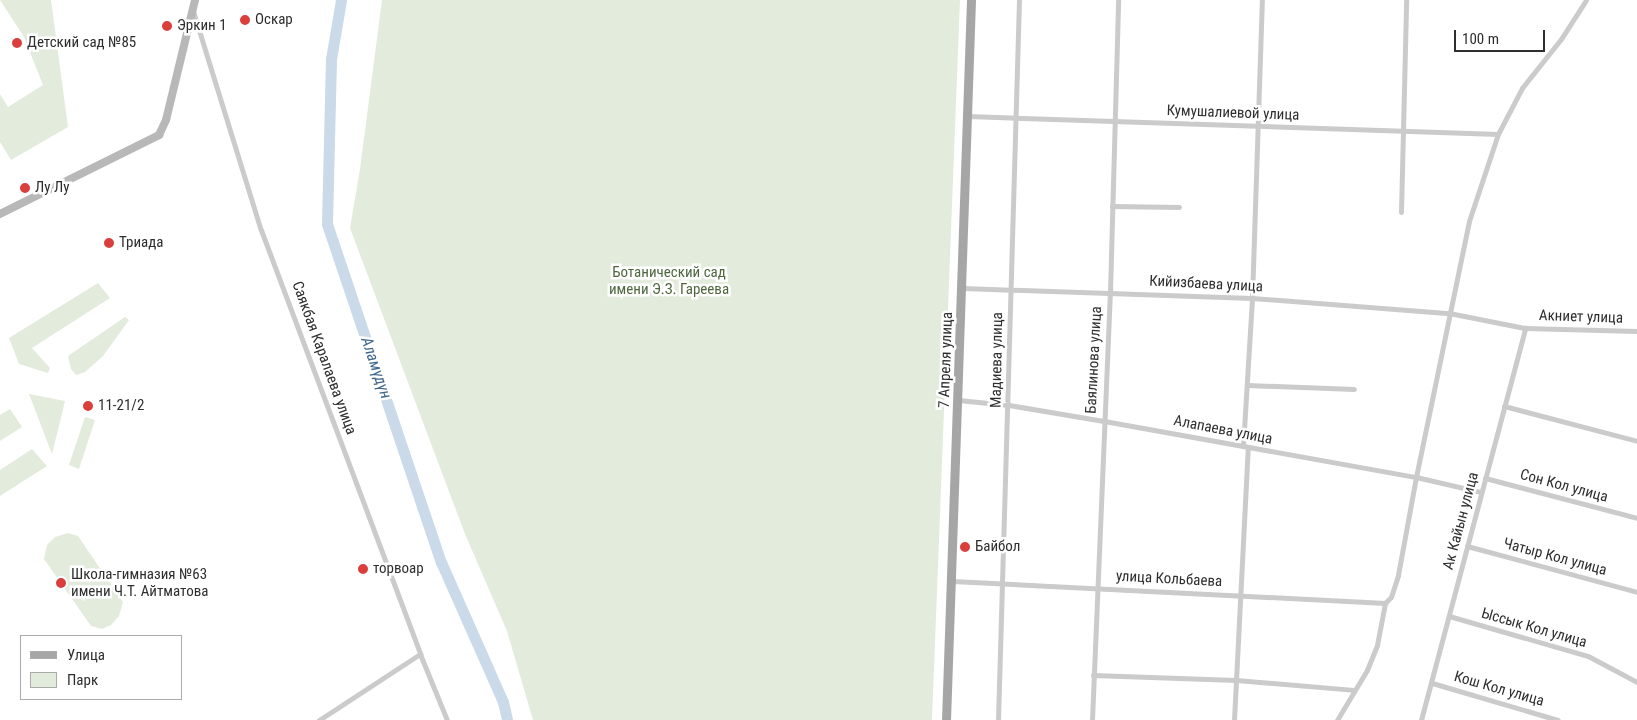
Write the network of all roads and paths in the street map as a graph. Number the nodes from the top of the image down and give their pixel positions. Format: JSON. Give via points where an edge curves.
{"nodes":[{"id":1,"x":195,"y":0,"type":"edge"},
{"id":2,"x":971,"y":0,"type":"edge"},
{"id":3,"x":1019,"y":0,"type":"edge"},
{"id":4,"x":1118,"y":0,"type":"edge"},
{"id":5,"x":1262,"y":0,"type":"edge"},
{"id":6,"x":1406,"y":0,"type":"edge"},
{"id":7,"x":1586,"y":0,"type":"edge"},
{"id":8,"x":193,"y":10,"type":"junction"},
{"id":9,"x":967,"y":116,"type":"junction"},
{"id":10,"x":1016,"y":118,"type":"junction"},
{"id":11,"x":1114,"y":121,"type":"junction"},
{"id":12,"x":1259,"y":126,"type":"junction"},
{"id":13,"x":1403,"y":130,"type":"junction"},
{"id":14,"x":1498,"y":134,"type":"junction"},
{"id":15,"x":1112,"y":206,"type":"junction"},
{"id":16,"x":1179,"y":207,"type":"dead end"},
{"id":17,"x":1401,"y":212,"type":"dead end"},
{"id":18,"x":0,"y":214,"type":"edge"},
{"id":19,"x":962,"y":288,"type":"junction"},
{"id":20,"x":1011,"y":291,"type":"junction"},
{"id":21,"x":1110,"y":292,"type":"junction"},
{"id":22,"x":1252,"y":298,"type":"junction"},
{"id":23,"x":1449,"y":313,"type":"junction"},
{"id":24,"x":1525,"y":328,"type":"junction"},
{"id":25,"x":1637,"y":331,"type":"edge"},
{"id":26,"x":1247,"y":385,"type":"junction"},
{"id":27,"x":1354,"y":389,"type":"dead end"},
{"id":28,"x":958,"y":400,"type":"junction"},
{"id":29,"x":1009,"y":405,"type":"junction"},
{"id":30,"x":1504,"y":406,"type":"junction"},
{"id":31,"x":1104,"y":421,"type":"junction"},
{"id":32,"x":1637,"y":441,"type":"edge"},
{"id":33,"x":1246,"y":447,"type":"junction"},
{"id":34,"x":1416,"y":477,"type":"junction"},
{"id":35,"x":1485,"y":478,"type":"junction"},
{"id":36,"x":1481,"y":492,"type":"junction"},
{"id":37,"x":1637,"y":518,"type":"edge"},
{"id":38,"x":1466,"y":546,"type":"junction"},
{"id":39,"x":952,"y":581,"type":"junction"},
{"id":40,"x":1002,"y":584,"type":"junction"},
{"id":41,"x":1097,"y":588,"type":"junction"},
{"id":42,"x":1637,"y":592,"type":"edge"},
{"id":43,"x":1240,"y":596,"type":"junction"},
{"id":44,"x":1385,"y":604,"type":"junction"},
{"id":45,"x":1449,"y":616,"type":"junction"},
{"id":46,"x":420,"y":654,"type":"junction"},
{"id":47,"x":1093,"y":675,"type":"junction"},
{"id":48,"x":1236,"y":680,"type":"junction"},
{"id":49,"x":1637,"y":682,"type":"edge"},
{"id":50,"x":1432,"y":683,"type":"junction"},
{"id":51,"x":1354,"y":690,"type":"junction"},
{"id":52,"x":319,"y":720,"type":"edge"},
{"id":53,"x":447,"y":720,"type":"edge"},
{"id":54,"x":946,"y":720,"type":"edge"},
{"id":55,"x":998,"y":720,"type":"edge"},
{"id":56,"x":1092,"y":720,"type":"edge"},
{"id":57,"x":1234,"y":720,"type":"edge"},
{"id":58,"x":1337,"y":720,"type":"edge"},
{"id":59,"x":1421,"y":720,"type":"edge"},
{"id":60,"x":1558,"y":720,"type":"edge"}],
"edges":[{"from":1,"to":8,"type":"main road","name":"Саякбая Каралаева улица"},
{"from":2,"to":9,"type":"main road","name":"7 Апреля улица"},
{"from":3,"to":10,"type":"street","name":"Мадиева улица"},
{"from":4,"to":11,"type":"street","name":"Баялинова улица"},
{"from":5,"to":12,"type":"street"},
{"from":6,"to":13,"type":"street"},
{"from":7,"to":14,"type":"street","via":[[1561,39],[1522,88]]},
{"from":8,"to":18,"type":"main road","via":[[166,120],[159,135]]},
{"from":8,"to":46,"type":"street","name":"Саякбая Каралаева улица","via":[[261,230]]},
{"from":9,"to":10,"type":"street","name":"Кумушалиевой улица"},
{"from":9,"to":19,"type":"main road","name":"7 Апреля улица"},
{"from":10,"to":11,"type":"street","name":"Кумушалиевой улица"},
{"from":10,"to":20,"type":"street","name":"Мадиева улица"},
{"from":11,"to":12,"type":"street","name":"Кумушалиевой улица"},
{"from":11,"to":15,"type":"street","name":"Баялинова улица"},
{"from":12,"to":13,"type":"street","name":"Кумушалиевой улица"},
{"from":12,"to":22,"type":"street"},
{"from":13,"to":14,"type":"street","name":"Кумушалиевой улица"},
{"from":13,"to":17,"type":"street"},
{"from":14,"to":23,"type":"street","via":[[1469,221]]},
{"from":15,"to":16,"type":"street"},
{"from":15,"to":21,"type":"street","name":"Баялинова улица"},
{"from":19,"to":20,"type":"street","name":"Кийизбаева улица"},
{"from":19,"to":28,"type":"main road","name":"7 Апреля улица"},
{"from":20,"to":21,"type":"street","name":"Кийизбаева улица"},
{"from":20,"to":29,"type":"street","name":"Мадиева улица"},
{"from":21,"to":22,"type":"street","name":"Кийизбаева улица"},
{"from":21,"to":31,"type":"street","name":"Баялинова улица"},
{"from":22,"to":23,"type":"street","name":"Кийизбаева улица"},
{"from":22,"to":26,"type":"street"},
{"from":23,"to":24,"type":"street","name":"Кийизбаева улица"},
{"from":23,"to":34,"type":"street"},
{"from":24,"to":25,"type":"street","name":"Акниет улица"},
{"from":24,"to":30,"type":"street","name":"Ак Кайын улица"},
{"from":26,"to":27,"type":"street"},
{"from":26,"to":33,"type":"street"},
{"from":28,"to":29,"type":"street","name":"Алапаева улица"},
{"from":28,"to":39,"type":"main road","name":"7 Апреля улица"},
{"from":29,"to":31,"type":"street","name":"Алапаева улица"},
{"from":29,"to":40,"type":"street","name":"Мадиева улица"},
{"from":30,"to":32,"type":"street"},
{"from":30,"to":35,"type":"street","name":"Ак Кайын улица"},
{"from":31,"to":33,"type":"street","name":"Алапаева улица"},
{"from":31,"to":41,"type":"street","name":"Баялинова улица"},
{"from":33,"to":34,"type":"street","name":"Алапаева улица"},
{"from":33,"to":43,"type":"street"},
{"from":34,"to":36,"type":"street","name":"Алапаева улица"},
{"from":34,"to":44,"type":"street","via":[[1398,575],[1391,597]]},
{"from":35,"to":36,"type":"street","name":"Ак Кайын улица"},
{"from":35,"to":37,"type":"street","name":"Сон Кол улица"},
{"from":36,"to":38,"type":"street","name":"Ак Кайын улица"},
{"from":38,"to":42,"type":"street","name":"Чатыр Кол улица"},
{"from":38,"to":45,"type":"street","name":"Ак Кайын улица"},
{"from":39,"to":40,"type":"street","name":"улица Кольбаева"},
{"from":39,"to":54,"type":"main road","name":"7 Апреля улица"},
{"from":40,"to":41,"type":"street","name":"улица Кольбаева"},
{"from":40,"to":55,"type":"street","name":"Мадиева улица"},
{"from":41,"to":43,"type":"street","name":"улица Кольбаева"},
{"from":41,"to":47,"type":"street","name":"Баялинова улица"},
{"from":43,"to":44,"type":"street","name":"улица Кольбаева"},
{"from":43,"to":48,"type":"street"},
{"from":44,"to":51,"type":"street","via":[[1377,645]]},
{"from":45,"to":49,"type":"street","name":"Ыссык Кол улица","via":[[1588,656]]},
{"from":45,"to":50,"type":"street","name":"Ак Кайын улица"},
{"from":46,"to":52,"type":"street"},
{"from":46,"to":53,"type":"street","name":"Саякбая Каралаева улица"},
{"from":47,"to":48,"type":"street"},
{"from":47,"to":56,"type":"street","name":"Баялинова улица"},
{"from":48,"to":51,"type":"street"},
{"from":48,"to":57,"type":"street"},
{"from":50,"to":59,"type":"street","name":"Ак Кайын улица"},
{"from":50,"to":60,"type":"street","name":"Кош Кол улица"},
{"from":51,"to":58,"type":"street"}]}
